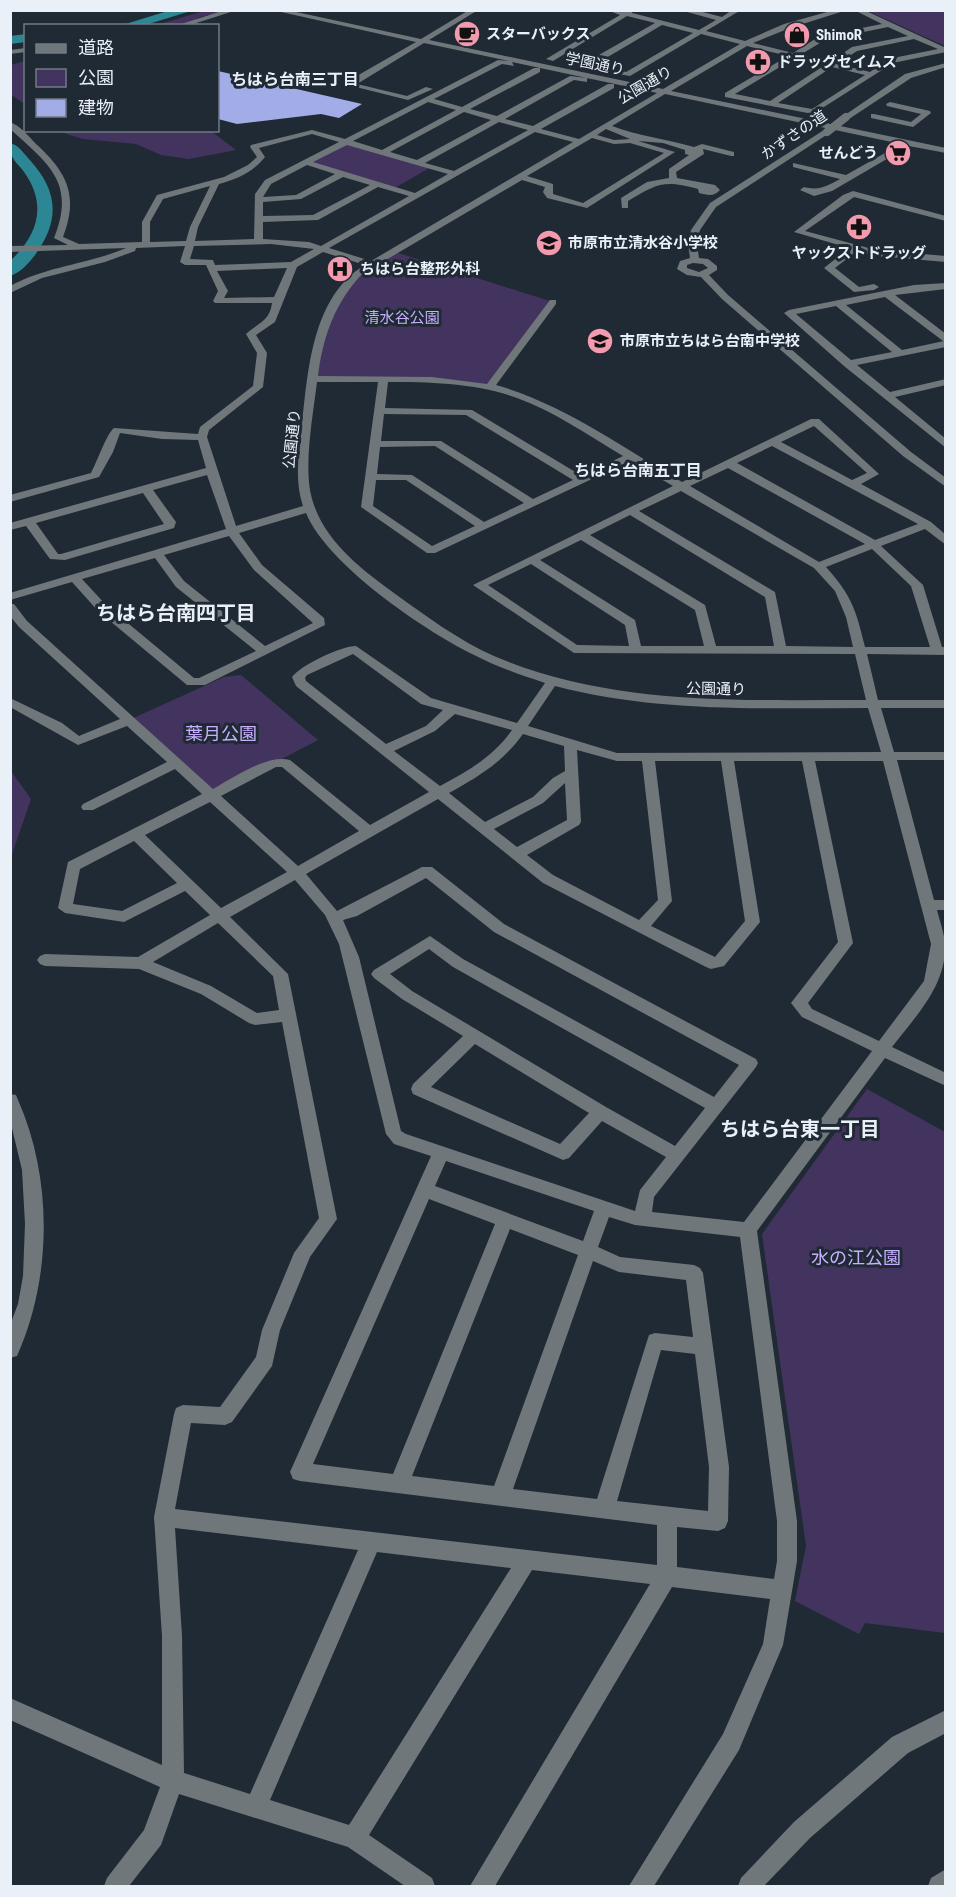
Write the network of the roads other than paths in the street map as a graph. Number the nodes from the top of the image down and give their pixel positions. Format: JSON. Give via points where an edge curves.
{"nodes":[{"id":1,"x":234,"y":10,"type":"edge"},
{"id":2,"x":275,"y":10,"type":"edge"},
{"id":3,"x":295,"y":10,"type":"edge"},
{"id":4,"x":475,"y":10,"type":"edge"},
{"id":5,"x":610,"y":10,"type":"edge"},
{"id":6,"x":738,"y":10,"type":"edge"},
{"id":7,"x":844,"y":10,"type":"edge"},
{"id":8,"x":857,"y":10,"type":"edge"},
{"id":9,"x":685,"y":11,"type":"edge"},
{"id":10,"x":629,"y":12,"type":"edge"},
{"id":11,"x":723,"y":19,"type":"junction"},
{"id":12,"x":660,"y":23,"type":"junction"},
{"id":13,"x":185,"y":24,"type":"edge"},
{"id":14,"x":888,"y":25,"type":"junction"},
{"id":15,"x":700,"y":33,"type":"junction"},
{"id":16,"x":914,"y":37,"type":"junction"},
{"id":17,"x":425,"y":40,"type":"junction"},
{"id":18,"x":745,"y":44,"type":"junction"},
{"id":19,"x":793,"y":56,"type":"junction"},
{"id":20,"x":493,"y":57,"type":"junction"},
{"id":21,"x":831,"y":65,"type":"junction"},
{"id":22,"x":945,"y":65,"type":"edge"},
{"id":23,"x":586,"y":66,"type":"junction"},
{"id":24,"x":870,"y":74,"type":"junction"},
{"id":25,"x":666,"y":90,"type":"junction"},
{"id":26,"x":428,"y":100,"type":"junction"},
{"id":27,"x":772,"y":104,"type":"junction"},
{"id":28,"x":890,"y":104,"type":"dead end"},
{"id":29,"x":909,"y":108,"type":"junction"},
{"id":30,"x":462,"y":110,"type":"junction"},
{"id":31,"x":874,"y":116,"type":"dead end"},
{"id":32,"x":497,"y":120,"type":"junction"},
{"id":33,"x":893,"y":120,"type":"junction"},
{"id":34,"x":10,"y":124,"type":"edge"},
{"id":35,"x":604,"y":126,"type":"junction"},
{"id":36,"x":533,"y":129,"type":"junction"},
{"id":37,"x":590,"y":135,"type":"junction"},
{"id":38,"x":578,"y":141,"type":"junction"},
{"id":39,"x":345,"y":142,"type":"junction"},
{"id":40,"x":908,"y":142,"type":"junction"},
{"id":41,"x":945,"y":146,"type":"edge"},
{"id":42,"x":694,"y":150,"type":"junction"},
{"id":43,"x":945,"y":151,"type":"edge"},
{"id":44,"x":382,"y":153,"type":"junction"},
{"id":45,"x":731,"y":154,"type":"dead end"},
{"id":46,"x":304,"y":162,"type":"junction"},
{"id":47,"x":418,"y":163,"type":"junction"},
{"id":48,"x":796,"y":165,"type":"dead end"},
{"id":49,"x":342,"y":174,"type":"junction"},
{"id":50,"x":454,"y":174,"type":"junction"},
{"id":51,"x":519,"y":177,"type":"junction"},
{"id":52,"x":846,"y":178,"type":"junction"},
{"id":53,"x":673,"y":180,"type":"junction"},
{"id":54,"x":216,"y":182,"type":"junction"},
{"id":55,"x":377,"y":184,"type":"junction"},
{"id":56,"x":702,"y":188,"type":"dead end"},
{"id":57,"x":804,"y":190,"type":"dead end"},
{"id":58,"x":416,"y":196,"type":"junction"},
{"id":59,"x":259,"y":200,"type":"junction"},
{"id":60,"x":618,"y":208,"type":"dead end"},
{"id":61,"x":258,"y":219,"type":"junction"},
{"id":62,"x":945,"y":219,"type":"edge"},
{"id":63,"x":258,"y":241,"type":"junction"},
{"id":64,"x":192,"y":244,"type":"junction"},
{"id":65,"x":141,"y":245,"type":"junction"},
{"id":66,"x":104,"y":247,"type":"junction"},
{"id":67,"x":71,"y":248,"type":"junction"},
{"id":68,"x":324,"y":248,"type":"junction"},
{"id":69,"x":855,"y":248,"type":"junction"},
{"id":70,"x":10,"y":249,"type":"edge"},
{"id":71,"x":945,"y":259,"type":"edge"},
{"id":72,"x":695,"y":260,"type":"junction"},
{"id":73,"x":372,"y":264,"type":"junction"},
{"id":74,"x":293,"y":265,"type":"junction"},
{"id":75,"x":211,"y":268,"type":"junction"},
{"id":76,"x":64,"y":269,"type":"junction"},
{"id":77,"x":703,"y":274,"type":"junction"},
{"id":78,"x":891,"y":283,"type":"dead end"},
{"id":79,"x":945,"y":286,"type":"edge"},
{"id":80,"x":10,"y":290,"type":"edge"},
{"id":81,"x":888,"y":294,"type":"junction"},
{"id":82,"x":277,"y":300,"type":"junction"},
{"id":83,"x":553,"y":302,"type":"dead end"},
{"id":84,"x":838,"y":303,"type":"junction"},
{"id":85,"x":945,"y":339,"type":"edge"},
{"id":86,"x":945,"y":344,"type":"edge"},
{"id":87,"x":899,"y":353,"type":"junction"},
{"id":88,"x":848,"y":364,"type":"junction"},
{"id":89,"x":313,"y":379,"type":"junction"},
{"id":90,"x":383,"y":380,"type":"junction"},
{"id":91,"x":943,"y":385,"type":"edge"},
{"id":92,"x":490,"y":387,"type":"junction"},
{"id":93,"x":887,"y":396,"type":"junction"},
{"id":94,"x":379,"y":411,"type":"junction"},
{"id":95,"x":202,"y":437,"type":"junction"},
{"id":96,"x":771,"y":441,"type":"junction"},
{"id":97,"x":375,"y":444,"type":"junction"},
{"id":98,"x":945,"y":445,"type":"edge"},
{"id":99,"x":630,"y":457,"type":"junction"},
{"id":100,"x":728,"y":463,"type":"junction"},
{"id":101,"x":212,"y":471,"type":"junction"},
{"id":102,"x":370,"y":477,"type":"junction"},
{"id":103,"x":581,"y":480,"type":"junction"},
{"id":104,"x":852,"y":484,"type":"junction"},
{"id":105,"x":945,"y":484,"type":"edge"},
{"id":106,"x":680,"y":486,"type":"junction"},
{"id":107,"x":146,"y":489,"type":"junction"},
{"id":108,"x":10,"y":499,"type":"edge"},
{"id":109,"x":532,"y":503,"type":"junction"},
{"id":110,"x":310,"y":508,"type":"junction"},
{"id":111,"x":631,"y":511,"type":"junction"},
{"id":112,"x":29,"y":522,"type":"junction"},
{"id":113,"x":927,"y":524,"type":"junction"},
{"id":114,"x":483,"y":526,"type":"junction"},
{"id":115,"x":10,"y":527,"type":"edge"},
{"id":116,"x":232,"y":531,"type":"junction"},
{"id":117,"x":581,"y":535,"type":"junction"},
{"id":118,"x":945,"y":542,"type":"edge"},
{"id":119,"x":873,"y":544,"type":"junction"},
{"id":120,"x":157,"y":553,"type":"junction"},
{"id":121,"x":531,"y":559,"type":"junction"},
{"id":122,"x":818,"y":566,"type":"junction"},
{"id":123,"x":74,"y":577,"type":"junction"},
{"id":124,"x":10,"y":597,"type":"edge"},
{"id":125,"x":10,"y":607,"type":"edge"},
{"id":126,"x":861,"y":650,"type":"junction"},
{"id":127,"x":636,"y":651,"type":"junction"},
{"id":128,"x":711,"y":651,"type":"junction"},
{"id":129,"x":781,"y":651,"type":"junction"},
{"id":130,"x":941,"y":651,"type":"edge"},
{"id":131,"x":265,"y":652,"type":"junction"},
{"id":132,"x":552,"y":681,"type":"junction"},
{"id":133,"x":10,"y":702,"type":"edge"},
{"id":134,"x":873,"y":704,"type":"junction"},
{"id":135,"x":945,"y":704,"type":"edge"},
{"id":136,"x":452,"y":708,"type":"junction"},
{"id":137,"x":129,"y":720,"type":"junction"},
{"id":138,"x":520,"y":728,"type":"junction"},
{"id":139,"x":570,"y":743,"type":"junction"},
{"id":140,"x":385,"y":750,"type":"junction"},
{"id":141,"x":889,"y":756,"type":"junction"},
{"id":142,"x":945,"y":756,"type":"edge"},
{"id":143,"x":648,"y":757,"type":"junction"},
{"id":144,"x":727,"y":757,"type":"junction"},
{"id":145,"x":807,"y":757,"type":"junction"},
{"id":146,"x":176,"y":763,"type":"junction"},
{"id":147,"x":570,"y":774,"type":"junction"},
{"id":148,"x":441,"y":793,"type":"junction"},
{"id":149,"x":211,"y":796,"type":"junction"},
{"id":150,"x":88,"y":807,"type":"dead end"},
{"id":151,"x":485,"y":828,"type":"junction"},
{"id":152,"x":370,"y":833,"type":"junction"},
{"id":153,"x":135,"y":834,"type":"junction"},
{"id":154,"x":517,"y":854,"type":"junction"},
{"id":155,"x":297,"y":873,"type":"junction"},
{"id":156,"x":186,"y":884,"type":"junction"},
{"id":157,"x":937,"y":905,"type":"edge"},
{"id":158,"x":219,"y":916,"type":"junction"},
{"id":159,"x":336,"y":917,"type":"junction"},
{"id":160,"x":641,"y":927,"type":"junction"},
{"id":161,"x":45,"y":960,"type":"dead end"},
{"id":162,"x":140,"y":963,"type":"junction"},
{"id":163,"x":288,"y":1015,"type":"junction"},
{"id":164,"x":474,"y":1035,"type":"junction"},
{"id":165,"x":882,"y":1050,"type":"junction"},
{"id":166,"x":945,"y":1080,"type":"edge"},
{"id":167,"x":10,"y":1100,"type":"edge"},
{"id":168,"x":716,"y":1106,"type":"junction"},
{"id":169,"x":600,"y":1112,"type":"junction"},
{"id":170,"x":441,"y":1154,"type":"junction"},
{"id":171,"x":677,"y":1155,"type":"junction"},
{"id":172,"x":425,"y":1190,"type":"junction"},
{"id":173,"x":604,"y":1208,"type":"junction"},
{"id":174,"x":642,"y":1219,"type":"junction"},
{"id":175,"x":505,"y":1220,"type":"junction"},
{"id":176,"x":748,"y":1230,"type":"junction"},
{"id":177,"x":588,"y":1251,"type":"junction"},
{"id":178,"x":704,"y":1347,"type":"junction"},
{"id":179,"x":10,"y":1350,"type":"edge"},
{"id":180,"x":399,"y":1484,"type":"junction"},
{"id":181,"x":500,"y":1497,"type":"junction"},
{"id":182,"x":604,"y":1510,"type":"junction"},
{"id":183,"x":164,"y":1516,"type":"junction"},
{"id":184,"x":668,"y":1517,"type":"junction"},
{"id":185,"x":372,"y":1541,"type":"junction"},
{"id":186,"x":528,"y":1559,"type":"junction"},
{"id":187,"x":667,"y":1576,"type":"junction"},
{"id":188,"x":783,"y":1590,"type":"junction"},
{"id":189,"x":10,"y":1709,"type":"edge"},
{"id":190,"x":945,"y":1721,"type":"edge"},
{"id":191,"x":173,"y":1781,"type":"junction"},
{"id":192,"x":255,"y":1808,"type":"junction"},
{"id":193,"x":354,"y":1838,"type":"junction"},
{"id":194,"x":945,"y":1880,"type":"edge"},
{"id":195,"x":412,"y":1883,"type":"edge"},
{"id":196,"x":117,"y":1886,"type":"edge"},
{"id":197,"x":482,"y":1887,"type":"edge"},
{"id":198,"x":641,"y":1887,"type":"edge"},
{"id":199,"x":749,"y":1887,"type":"edge"},
{"id":200,"x":939,"y":1887,"type":"edge"}],
"edges":[{"from":1,"to":13,"type":"street"},
{"from":2,"to":17,"type":"street","name":"学園通り"},
{"from":3,"to":17,"type":"street","name":"学園通り"},
{"from":4,"to":17,"type":"street"},
{"from":5,"to":10,"type":"street"},
{"from":6,"to":11,"type":"street"},
{"from":7,"to":18,"type":"street","name":"公園通り","via":[[787,26]]},
{"from":8,"to":14,"type":"street"},
{"from":9,"to":11,"type":"street"},
{"from":10,"to":12,"type":"street"},
{"from":10,"to":23,"type":"street","via":[[550,59]]},
{"from":11,"to":15,"type":"street"},
{"from":12,"to":15,"type":"street"},
{"from":12,"to":23,"type":"street"},
{"from":14,"to":16,"type":"street"},
{"from":14,"to":19,"type":"street","via":[[823,38]]},
{"from":15,"to":18,"type":"street"},
{"from":15,"to":23,"type":"street","via":[[627,74]]},
{"from":16,"to":21,"type":"street","via":[[855,49]]},
{"from":16,"to":24,"type":"street","via":[[945,50],[891,61]]},
{"from":17,"to":20,"type":"street","name":"学園通り"},
{"from":17,"to":20,"type":"street","via":[[352,85],[414,97]]},
{"from":17,"to":25,"type":"street","name":"学園通り"},
{"from":18,"to":19,"type":"street"},
{"from":18,"to":25,"type":"street","name":"公園通り"},
{"from":19,"to":21,"type":"street"},
{"from":19,"to":27,"type":"street","via":[[728,95]]},
{"from":20,"to":25,"type":"street","name":"学園通り"},
{"from":21,"to":24,"type":"street"},
{"from":21,"to":27,"type":"street"},
{"from":22,"to":72,"type":"street","name":"かずさの道","bridge":true,"via":[[908,76],[713,206],[699,221],[694,234]]},
{"from":24,"to":27,"type":"street","via":[[813,111]]},
{"from":25,"to":35,"type":"street","name":"公園通り"},
{"from":25,"to":40,"type":"street","name":"学園通り"},
{"from":25,"to":41,"type":"street","name":"学園通り"},
{"from":26,"to":30,"type":"street"},
{"from":26,"to":30,"type":"street","via":[[501,62],[537,70]]},
{"from":26,"to":39,"type":"street"},
{"from":28,"to":29,"type":"street"},
{"from":29,"to":33,"type":"street"},
{"from":29,"to":33,"type":"street","via":[[927,113],[913,125]]},
{"from":30,"to":32,"type":"street"},
{"from":30,"to":44,"type":"street"},
{"from":31,"to":33,"type":"street"},
{"from":32,"to":36,"type":"street"},
{"from":32,"to":36,"type":"street","via":[[573,78],[611,86]]},
{"from":32,"to":47,"type":"street"},
{"from":34,"to":66,"type":"street","via":[[51,162],[64,183],[67,213],[58,238],[70,244]]},
{"from":35,"to":37,"type":"street","name":"公園通り"},
{"from":35,"to":42,"type":"street","via":[[636,138]]},
{"from":36,"to":38,"type":"street"},
{"from":36,"to":50,"type":"street"},
{"from":37,"to":38,"type":"street","name":"公園通り"},
{"from":37,"to":51,"type":"street","via":[[671,152],[584,206],[550,196],[550,186]]},
{"from":38,"to":51,"type":"street","name":"公園通り"},
{"from":39,"to":44,"type":"street"},
{"from":39,"to":46,"type":"street"},
{"from":39,"to":54,"type":"street","via":[[312,132],[254,147],[261,157],[252,168]]},
{"from":40,"to":43,"type":"street","name":"学園通り"},
{"from":40,"to":52,"type":"street"},
{"from":42,"to":45,"type":"street","via":[[702,146]]},
{"from":42,"to":53,"type":"street","via":[[672,171]]},
{"from":44,"to":47,"type":"street"},
{"from":46,"to":49,"type":"street"},
{"from":46,"to":59,"type":"street","via":[[263,186]]},
{"from":47,"to":50,"type":"street"},
{"from":48,"to":52,"type":"street"},
{"from":49,"to":55,"type":"street"},
{"from":49,"to":59,"type":"street","via":[[298,197]]},
{"from":50,"to":58,"type":"street"},
{"from":51,"to":73,"type":"street","name":"公園通り"},
{"from":52,"to":57,"type":"street","via":[[822,192]]},
{"from":53,"to":56,"type":"street"},
{"from":53,"to":60,"type":"street","via":[[650,184]]},
{"from":54,"to":64,"type":"street","via":[[194,226]]},
{"from":54,"to":65,"type":"street","via":[[160,197],[146,222]]},
{"from":55,"to":58,"type":"street"},
{"from":55,"to":61,"type":"street","via":[[315,218]]},
{"from":58,"to":68,"type":"street"},
{"from":59,"to":61,"type":"street"},
{"from":61,"to":63,"type":"street"},
{"from":62,"to":69,"type":"street","via":[[853,194],[798,232]]},
{"from":63,"to":64,"type":"street"},
{"from":63,"to":68,"type":"street"},
{"from":64,"to":65,"type":"street"},
{"from":64,"to":75,"type":"street","via":[[185,262],[210,262]]},
{"from":65,"to":66,"type":"street"},
{"from":65,"to":76,"type":"street","via":[[115,257]]},
{"from":66,"to":67,"type":"street"},
{"from":67,"to":70,"type":"street"},
{"from":67,"to":76,"type":"street"},
{"from":68,"to":73,"type":"street"},
{"from":68,"to":74,"type":"street"},
{"from":69,"to":71,"type":"street"},
{"from":69,"to":78,"type":"street","via":[[829,268],[857,290]]},
{"from":72,"to":77,"type":"street","via":[[713,265],[712,271]]},
{"from":72,"to":77,"type":"street","name":"かずさの道","via":[[683,263],[682,269]]},
{"from":73,"to":89,"type":"street","name":"公園通り","via":[[336,297],[322,330]]},
{"from":74,"to":75,"type":"street"},
{"from":74,"to":82,"type":"street"},
{"from":75,"to":82,"type":"street","via":[[223,291],[218,302]]},
{"from":76,"to":80,"type":"street","via":[[36,275]]},
{"from":77,"to":105,"type":"street","via":[[724,297]]},
{"from":79,"to":81,"type":"street"},
{"from":81,"to":84,"type":"street"},
{"from":81,"to":85,"type":"street"},
{"from":82,"to":95,"type":"street","via":[[270,322],[251,334],[262,353],[258,387],[204,429]]},
{"from":83,"to":92,"type":"street"},
{"from":84,"to":87,"type":"street"},
{"from":84,"to":88,"type":"street","via":[[789,313]]},
{"from":86,"to":87,"type":"street"},
{"from":87,"to":88,"type":"street"},
{"from":88,"to":93,"type":"street"},
{"from":89,"to":90,"type":"street"},
{"from":89,"to":110,"type":"street","name":"公園通り","via":[[303,468]]},
{"from":90,"to":92,"type":"street"},
{"from":90,"to":94,"type":"street"},
{"from":91,"to":93,"type":"street"},
{"from":92,"to":99,"type":"street","via":[[532,399]]},
{"from":93,"to":98,"type":"street"},
{"from":94,"to":97,"type":"street"},
{"from":94,"to":103,"type":"street","via":[[468,412]]},
{"from":95,"to":101,"type":"street"},
{"from":95,"to":108,"type":"street","via":[[118,430],[95,475]]},
{"from":96,"to":100,"type":"street"},
{"from":96,"to":104,"type":"street"},
{"from":96,"to":104,"type":"street","via":[[816,421],[874,474]]},
{"from":97,"to":102,"type":"street"},
{"from":97,"to":109,"type":"street","via":[[437,443]]},
{"from":99,"to":103,"type":"street"},
{"from":99,"to":106,"type":"street"},
{"from":100,"to":106,"type":"street"},
{"from":100,"to":119,"type":"street"},
{"from":101,"to":107,"type":"street"},
{"from":101,"to":116,"type":"street"},
{"from":102,"to":114,"type":"street","via":[[408,477]]},
{"from":102,"to":114,"type":"street","via":[[367,507],[431,551]]},
{"from":103,"to":109,"type":"street"},
{"from":104,"to":113,"type":"street"},
{"from":106,"to":111,"type":"street"},
{"from":106,"to":122,"type":"street"},
{"from":107,"to":112,"type":"street"},
{"from":107,"to":112,"type":"street","via":[[170,526],[61,558],[54,557]]},
{"from":109,"to":114,"type":"street"},
{"from":110,"to":116,"type":"street"},
{"from":110,"to":132,"type":"street","name":"公園通り","via":[[342,557],[440,631],[489,658]]},
{"from":111,"to":117,"type":"street"},
{"from":111,"to":129,"type":"street","via":[[771,595]]},
{"from":112,"to":115,"type":"street"},
{"from":113,"to":118,"type":"street"},
{"from":113,"to":119,"type":"street"},
{"from":116,"to":120,"type":"street"},
{"from":116,"to":131,"type":"street","via":[[281,591],[320,621],[315,628]]},
{"from":117,"to":121,"type":"street"},
{"from":117,"to":128,"type":"street","via":[[701,608]]},
{"from":119,"to":122,"type":"street"},
{"from":119,"to":130,"type":"street","via":[[917,585]]},
{"from":120,"to":123,"type":"street"},
{"from":120,"to":131,"type":"street","via":[[180,584]]},
{"from":121,"to":127,"type":"street","via":[[631,623]]},
{"from":121,"to":127,"type":"street","via":[[479,585],[574,649]]},
{"from":122,"to":126,"type":"street","via":[[846,601]]},
{"from":123,"to":124,"type":"street"},
{"from":123,"to":131,"type":"street","via":[[102,608],[190,682],[201,682]]},
{"from":125,"to":137,"type":"street","via":[[23,624]]},
{"from":126,"to":129,"type":"street"},
{"from":126,"to":130,"type":"street"},
{"from":126,"to":134,"type":"street"},
{"from":127,"to":128,"type":"street"},
{"from":128,"to":129,"type":"street"},
{"from":132,"to":134,"type":"street","name":"公園通り","via":[[611,695],[676,703]]},
{"from":132,"to":138,"type":"street"},
{"from":133,"to":137,"type":"street","via":[[78,741]]},
{"from":134,"to":135,"type":"street","name":"公園通り"},
{"from":134,"to":141,"type":"street"},
{"from":136,"to":138,"type":"street"},
{"from":136,"to":140,"type":"street","via":[[437,725]]},
{"from":136,"to":140,"type":"street","via":[[426,701],[356,650],[298,677],[300,683]]},
{"from":137,"to":146,"type":"street"},
{"from":138,"to":139,"type":"street"},
{"from":138,"to":148,"type":"street","via":[[485,767]]},
{"from":139,"to":143,"type":"street","via":[[617,757]]},
{"from":139,"to":147,"type":"street"},
{"from":140,"to":148,"type":"street"},
{"from":141,"to":142,"type":"street"},
{"from":141,"to":145,"type":"street"},
{"from":141,"to":157,"type":"street"},
{"from":143,"to":144,"type":"street"},
{"from":143,"to":160,"type":"street","via":[[665,901]]},
{"from":144,"to":145,"type":"street"},
{"from":144,"to":160,"type":"street","via":[[753,922],[719,962],[711,963]]},
{"from":145,"to":165,"type":"street","via":[[846,943],[799,1003],[807,1013]]},
{"from":146,"to":149,"type":"street"},
{"from":146,"to":150,"type":"street"},
{"from":147,"to":151,"type":"street","via":[[538,800]]},
{"from":147,"to":154,"type":"street","via":[[574,822]]},
{"from":148,"to":151,"type":"street"},
{"from":148,"to":152,"type":"street"},
{"from":149,"to":152,"type":"street","via":[[274,763],[285,763]]},
{"from":149,"to":153,"type":"street"},
{"from":149,"to":155,"type":"street"},
{"from":151,"to":154,"type":"street"},
{"from":152,"to":155,"type":"street"},
{"from":153,"to":156,"type":"street"},
{"from":153,"to":156,"type":"street","via":[[73,866],[65,908],[124,916]]},
{"from":154,"to":160,"type":"street","via":[[548,879]]},
{"from":155,"to":158,"type":"street"},
{"from":155,"to":159,"type":"street"},
{"from":156,"to":158,"type":"street"},
{"from":157,"to":165,"type":"street","via":[[937,960],[931,983]]},
{"from":158,"to":162,"type":"street"},
{"from":158,"to":163,"type":"street","via":[[280,974]]},
{"from":159,"to":168,"type":"street","via":[[427,871],[499,928],[750,1063]]},
{"from":159,"to":170,"type":"street","via":[[351,957],[394,1134],[400,1140]]},
{"from":161,"to":162,"type":"street"},
{"from":162,"to":163,"type":"street","via":[[206,990],[255,1019]]},
{"from":163,"to":183,"type":"street","via":[[328,1219],[303,1252],[271,1330],[265,1360],[225,1416],[183,1414]]},
{"from":164,"to":168,"type":"street","via":[[379,974],[430,941],[458,963]]},
{"from":164,"to":169,"type":"street"},
{"from":164,"to":169,"type":"street","via":[[419,1089],[563,1153]]},
{"from":165,"to":166,"type":"street"},
{"from":165,"to":176,"type":"street"},
{"from":167,"to":179,"type":"street","via":[[20,1117],[25,1141],[32,1187],[34,1253],[28,1299]]},
{"from":168,"to":171,"type":"street"},
{"from":169,"to":171,"type":"street"},
{"from":170,"to":172,"type":"street"},
{"from":170,"to":173,"type":"street"},
{"from":171,"to":174,"type":"street","via":[[645,1195]]},
{"from":172,"to":175,"type":"street"},
{"from":172,"to":180,"type":"street","via":[[300,1472]]},
{"from":173,"to":174,"type":"street"},
{"from":173,"to":177,"type":"street"},
{"from":174,"to":176,"type":"street"},
{"from":175,"to":177,"type":"street"},
{"from":175,"to":180,"type":"street"},
{"from":176,"to":188,"type":"street","via":[[787,1521]]},
{"from":177,"to":178,"type":"street","via":[[618,1264],[694,1273]]},
{"from":177,"to":181,"type":"street"},
{"from":178,"to":182,"type":"street","via":[[655,1341]]},
{"from":178,"to":184,"type":"street","via":[[719,1467],[718,1521]]},
{"from":180,"to":181,"type":"street"},
{"from":181,"to":182,"type":"street"},
{"from":182,"to":184,"type":"street"},
{"from":183,"to":185,"type":"street"},
{"from":183,"to":191,"type":"street","via":[[172,1636]]},
{"from":184,"to":187,"type":"street"},
{"from":185,"to":186,"type":"street"},
{"from":185,"to":192,"type":"street"},
{"from":186,"to":187,"type":"street"},
{"from":186,"to":193,"type":"street"},
{"from":187,"to":188,"type":"street"},
{"from":187,"to":197,"type":"street"},
{"from":188,"to":198,"type":"street","via":[[773,1645],[731,1742]]},
{"from":189,"to":191,"type":"street"},
{"from":190,"to":199,"type":"street","via":[[900,1745],[802,1830]]},
{"from":191,"to":192,"type":"street"},
{"from":191,"to":196,"type":"street","via":[[153,1837]]},
{"from":192,"to":193,"type":"street"},
{"from":193,"to":195,"type":"street"},
{"from":194,"to":200,"type":"street"}]}
